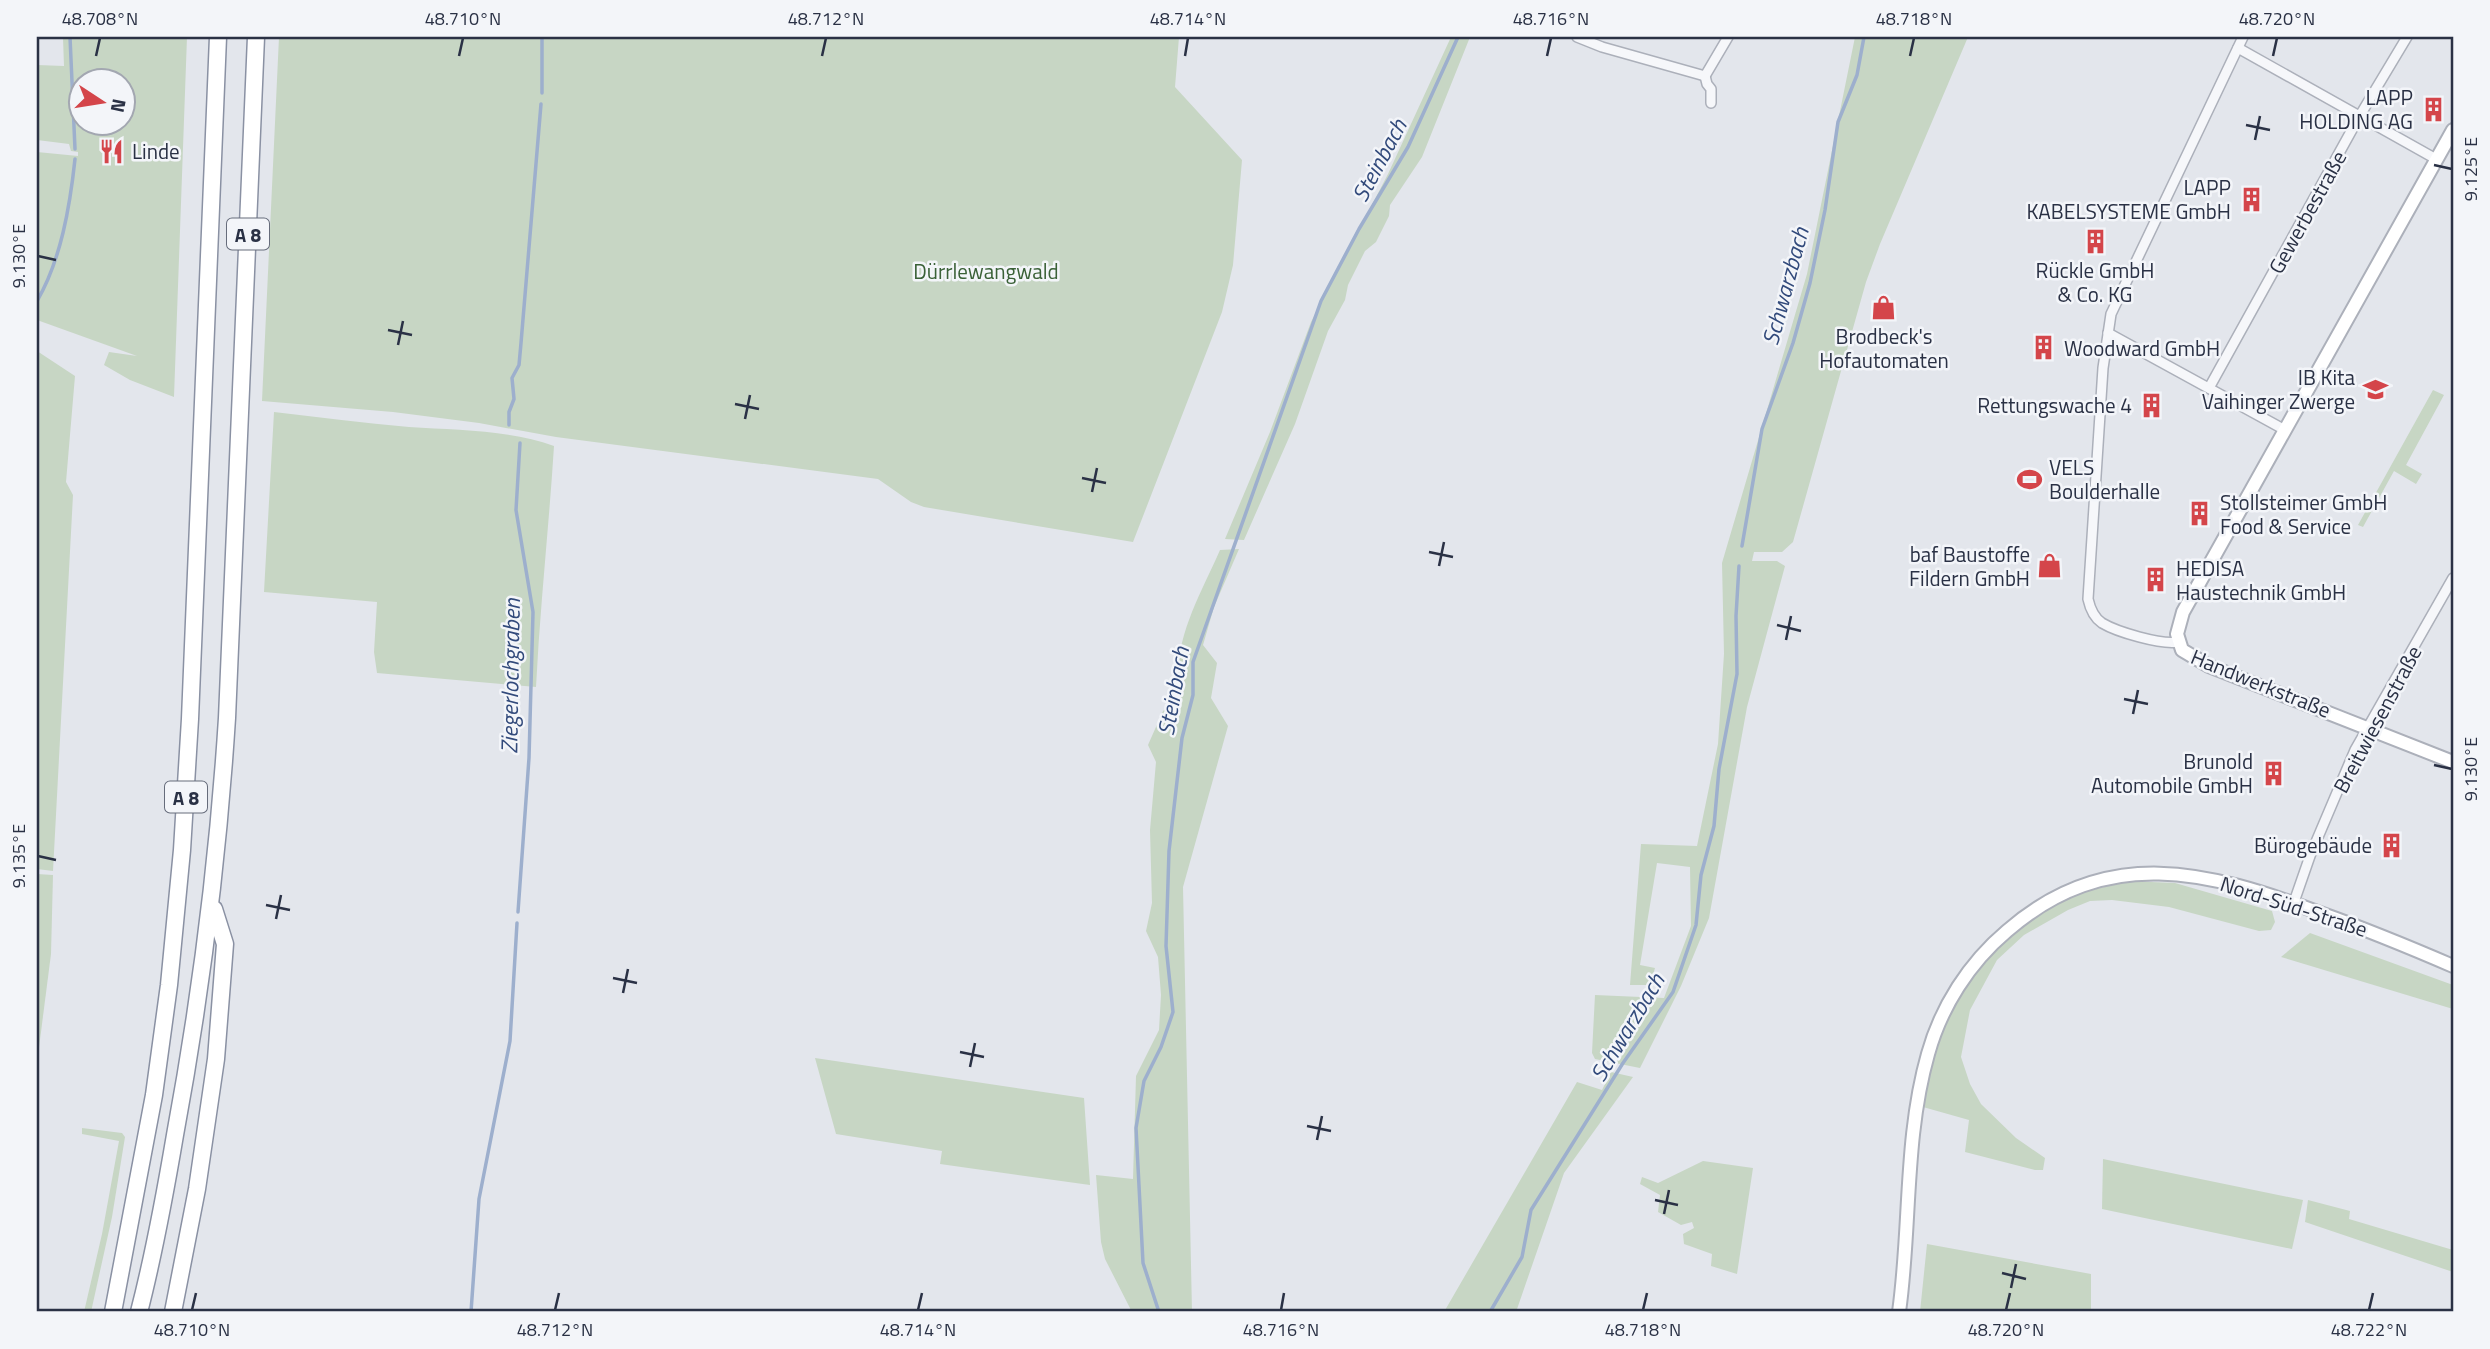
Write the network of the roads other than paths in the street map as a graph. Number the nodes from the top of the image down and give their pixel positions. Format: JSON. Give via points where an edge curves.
{"nodes":[{"id":1,"x":218,"y":37,"type":"edge"},
{"id":2,"x":256,"y":37,"type":"edge"},
{"id":3,"x":1577,"y":37,"type":"edge"},
{"id":4,"x":1728,"y":37,"type":"edge"},
{"id":5,"x":2243,"y":37,"type":"edge"},
{"id":6,"x":2407,"y":37,"type":"edge"},
{"id":7,"x":2238,"y":48,"type":"junction"},
{"id":8,"x":1705,"y":76,"type":"junction"},
{"id":9,"x":1711,"y":103,"type":"dead end"},
{"id":10,"x":2359,"y":117,"type":"junction"},
{"id":11,"x":2453,"y":130,"type":"edge"},
{"id":12,"x":2436,"y":159,"type":"junction"},
{"id":13,"x":2108,"y":333,"type":"junction"},
{"id":14,"x":2209,"y":388,"type":"junction"},
{"id":15,"x":2285,"y":430,"type":"junction"},
{"id":16,"x":2453,"y":578,"type":"edge"},
{"id":17,"x":2178,"y":642,"type":"junction"},
{"id":18,"x":2368,"y":727,"type":"junction"},
{"id":19,"x":2453,"y":762,"type":"edge"},
{"id":20,"x":2294,"y":902,"type":"junction"},
{"id":21,"x":212,"y":904,"type":"junction"},
{"id":22,"x":2453,"y":966,"type":"edge"},
{"id":23,"x":113,"y":1312,"type":"edge"},
{"id":24,"x":139,"y":1312,"type":"edge"},
{"id":25,"x":173,"y":1312,"type":"edge"},
{"id":26,"x":1899,"y":1312,"type":"edge"}],
"edges":[{"from":1,"to":23,"type":"highway","number":"A 8","via":[[181,861],[154,1095]]},
{"from":2,"to":21,"type":"highway","number":"A 8","via":[[227,718]]},
{"from":3,"to":8,"type":"street"},
{"from":4,"to":8,"type":"street"},
{"from":5,"to":7,"type":"street","name":"Handwerkstraße"},
{"from":6,"to":10,"type":"street","name":"Gewerbestraße"},
{"from":7,"to":10,"type":"street"},
{"from":7,"to":13,"type":"street","name":"Handwerkstraße","via":[[2112,314]]},
{"from":8,"to":9,"type":"street"},
{"from":10,"to":12,"type":"street"},
{"from":10,"to":14,"type":"street","name":"Gewerbestraße"},
{"from":11,"to":12,"type":"street"},
{"from":12,"to":15,"type":"street"},
{"from":13,"to":14,"type":"street"},
{"from":13,"to":17,"type":"street","name":"Handwerkstraße","via":[[2090,610],[2101,622],[2159,642]]},
{"from":14,"to":15,"type":"street"},
{"from":15,"to":17,"type":"street","via":[[2183,611]]},
{"from":16,"to":18,"type":"street","name":"Breitwiesenstraße"},
{"from":17,"to":18,"type":"street","name":"Handwerkstraße","via":[[2187,654],[2210,666]]},
{"from":18,"to":19,"type":"street","name":"Handwerkstraße"},
{"from":18,"to":20,"type":"street","name":"Breitwiesenstraße","via":[[2343,777]]},
{"from":20,"to":22,"type":"street","name":"Nord-Süd-Straße"},
{"from":20,"to":26,"type":"street","name":"Nord-Süd-Straße","via":[[2246,886],[2162,872],[2116,876],[2035,909],[1979,958],[1948,1004],[1928,1054],[1915,1121]]},
{"from":21,"to":24,"type":"highway","number":"A 8","via":[[186,1079]]},
{"from":21,"to":25,"type":"highway","number":"A 8","via":[[225,944],[222,996],[208,1119]]}]}
